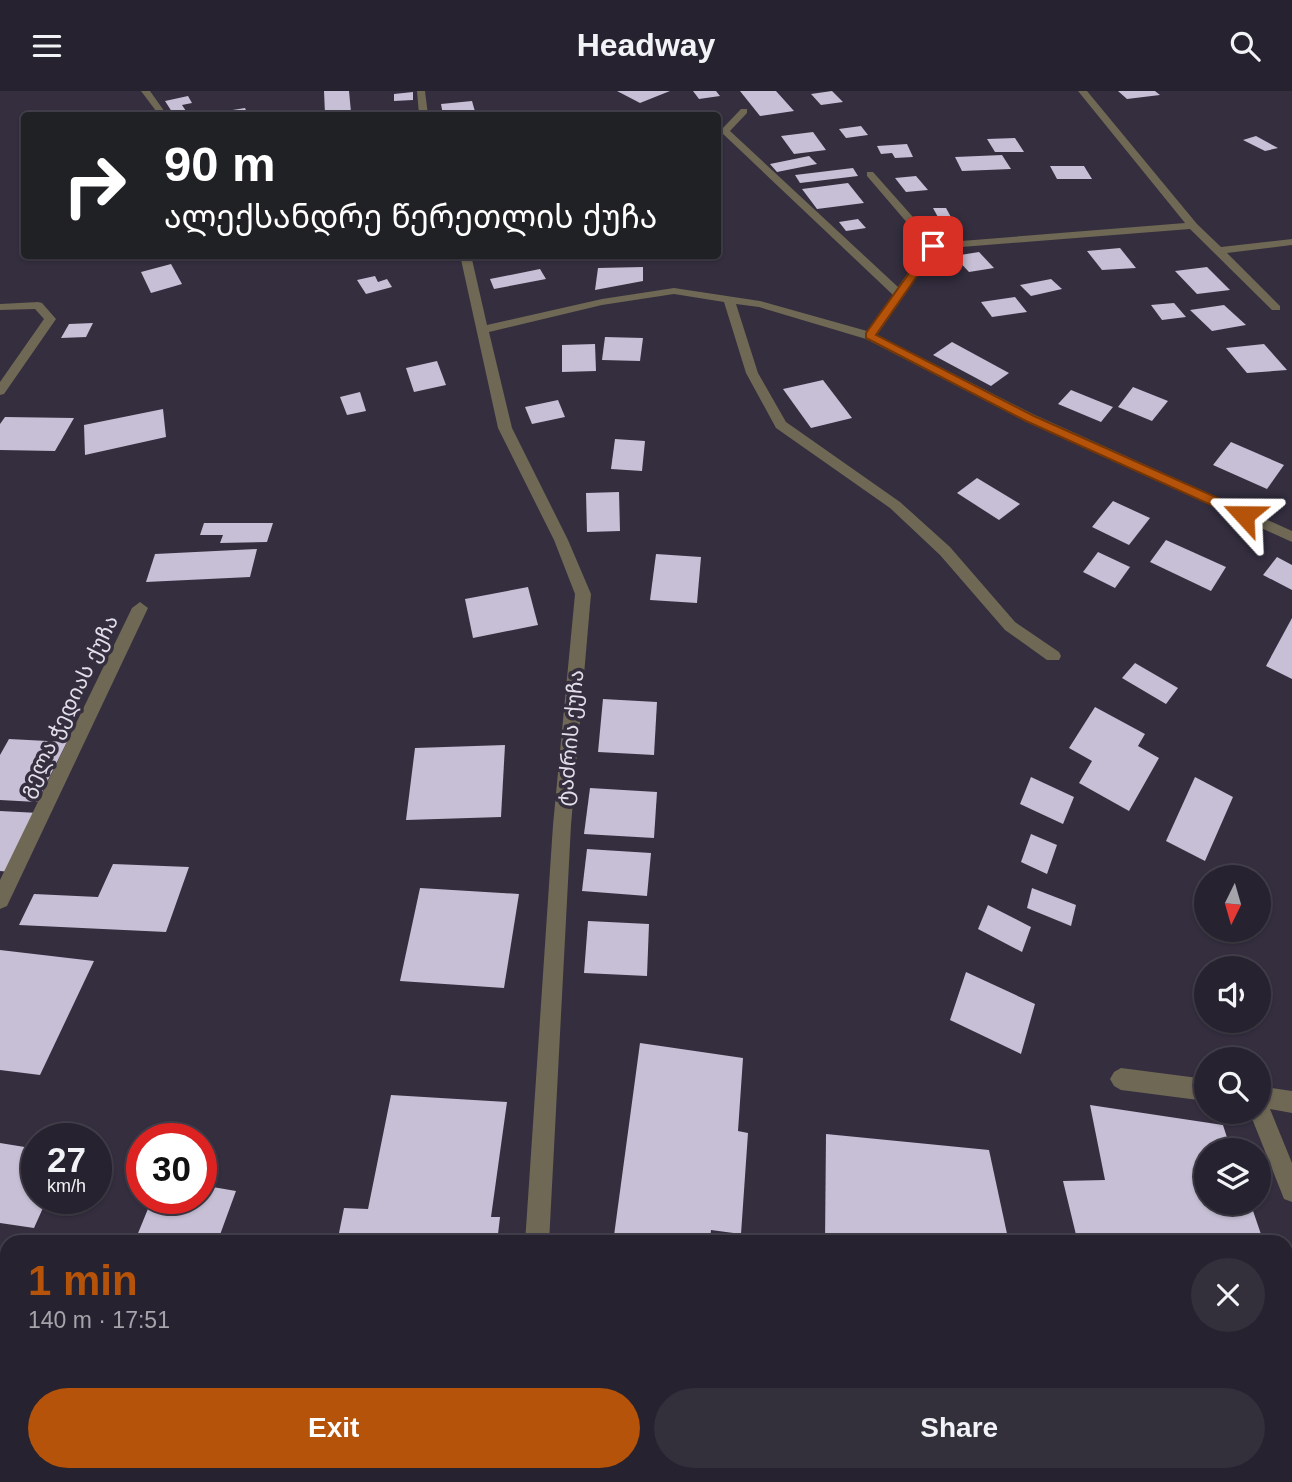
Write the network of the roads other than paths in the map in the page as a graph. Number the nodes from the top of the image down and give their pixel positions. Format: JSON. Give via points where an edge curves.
{"nodes":[{"id":1,"x":145,"y":91,"type":"edge"},
{"id":2,"x":421,"y":91,"type":"edge"},
{"id":3,"x":1082,"y":91,"type":"edge"},
{"id":4,"x":744,"y":111,"type":"dead end"},
{"id":5,"x":161,"y":112,"type":"edge"},
{"id":6,"x":424,"y":112,"type":"edge"},
{"id":7,"x":870,"y":174,"type":"dead end"},
{"id":8,"x":1193,"y":226,"type":"junction"},
{"id":9,"x":1292,"y":242,"type":"edge"},
{"id":10,"x":933,"y":246,"type":"junction"},
{"id":11,"x":1218,"y":251,"type":"junction"},
{"id":12,"x":466,"y":259,"type":"edge"},
{"id":13,"x":898,"y":293,"type":"junction"},
{"id":14,"x":729,"y":299,"type":"junction"},
{"id":15,"x":0,"y":307,"type":"edge"},
{"id":16,"x":1276,"y":308,"type":"dead end"},
{"id":17,"x":483,"y":330,"type":"junction"},
{"id":18,"x":870,"y":336,"type":"junction"},
{"id":19,"x":0,"y":391,"type":"edge"},
{"id":20,"x":1292,"y":537,"type":"edge"},
{"id":21,"x":141,"y":608,"type":"dead end"},
{"id":22,"x":1053,"y":656,"type":"dead end"},
{"id":23,"x":0,"y":900,"type":"edge"},
{"id":24,"x":1121,"y":1079,"type":"dead end"},
{"id":25,"x":1194,"y":1088,"type":"edge"},
{"id":26,"x":1271,"y":1099,"type":"edge"},
{"id":27,"x":1292,"y":1102,"type":"edge"},
{"id":28,"x":1265,"y":1124,"type":"edge"},
{"id":29,"x":1292,"y":1191,"type":"edge"},
{"id":30,"x":537,"y":1235,"type":"edge"}],
"edges":[{"from":1,"to":5,"type":"street"},
{"from":2,"to":6,"type":"street"},
{"from":3,"to":8,"type":"street"},
{"from":4,"to":13,"type":"street","via":[[725,131]]},
{"from":7,"to":10,"type":"street"},
{"from":8,"to":10,"type":"street"},
{"from":8,"to":11,"type":"street"},
{"from":9,"to":11,"type":"street"},
{"from":10,"to":13,"type":"street"},
{"from":11,"to":16,"type":"street"},
{"from":12,"to":17,"type":"street","name":"ტაძრის ქუჩა"},
{"from":13,"to":18,"type":"street"},
{"from":14,"to":17,"type":"street","via":[[674,291],[602,302]]},
{"from":14,"to":18,"type":"street"},
{"from":14,"to":22,"type":"street","via":[[752,373],[781,425],[895,505],[945,551],[1010,626]]},
{"from":15,"to":19,"type":"street","via":[[38,305],[50,319]]},
{"from":17,"to":30,"type":"street","name":"ტაძრის ქუჩა","via":[[505,428],[583,594],[562,825]]},
{"from":18,"to":20,"type":"street","via":[[1030,418]]},
{"from":21,"to":23,"type":"street","name":"გელა ჭედიას ქუჩა"},
{"from":24,"to":25,"type":"street"},
{"from":26,"to":27,"type":"street"},
{"from":28,"to":29,"type":"street"}]}
